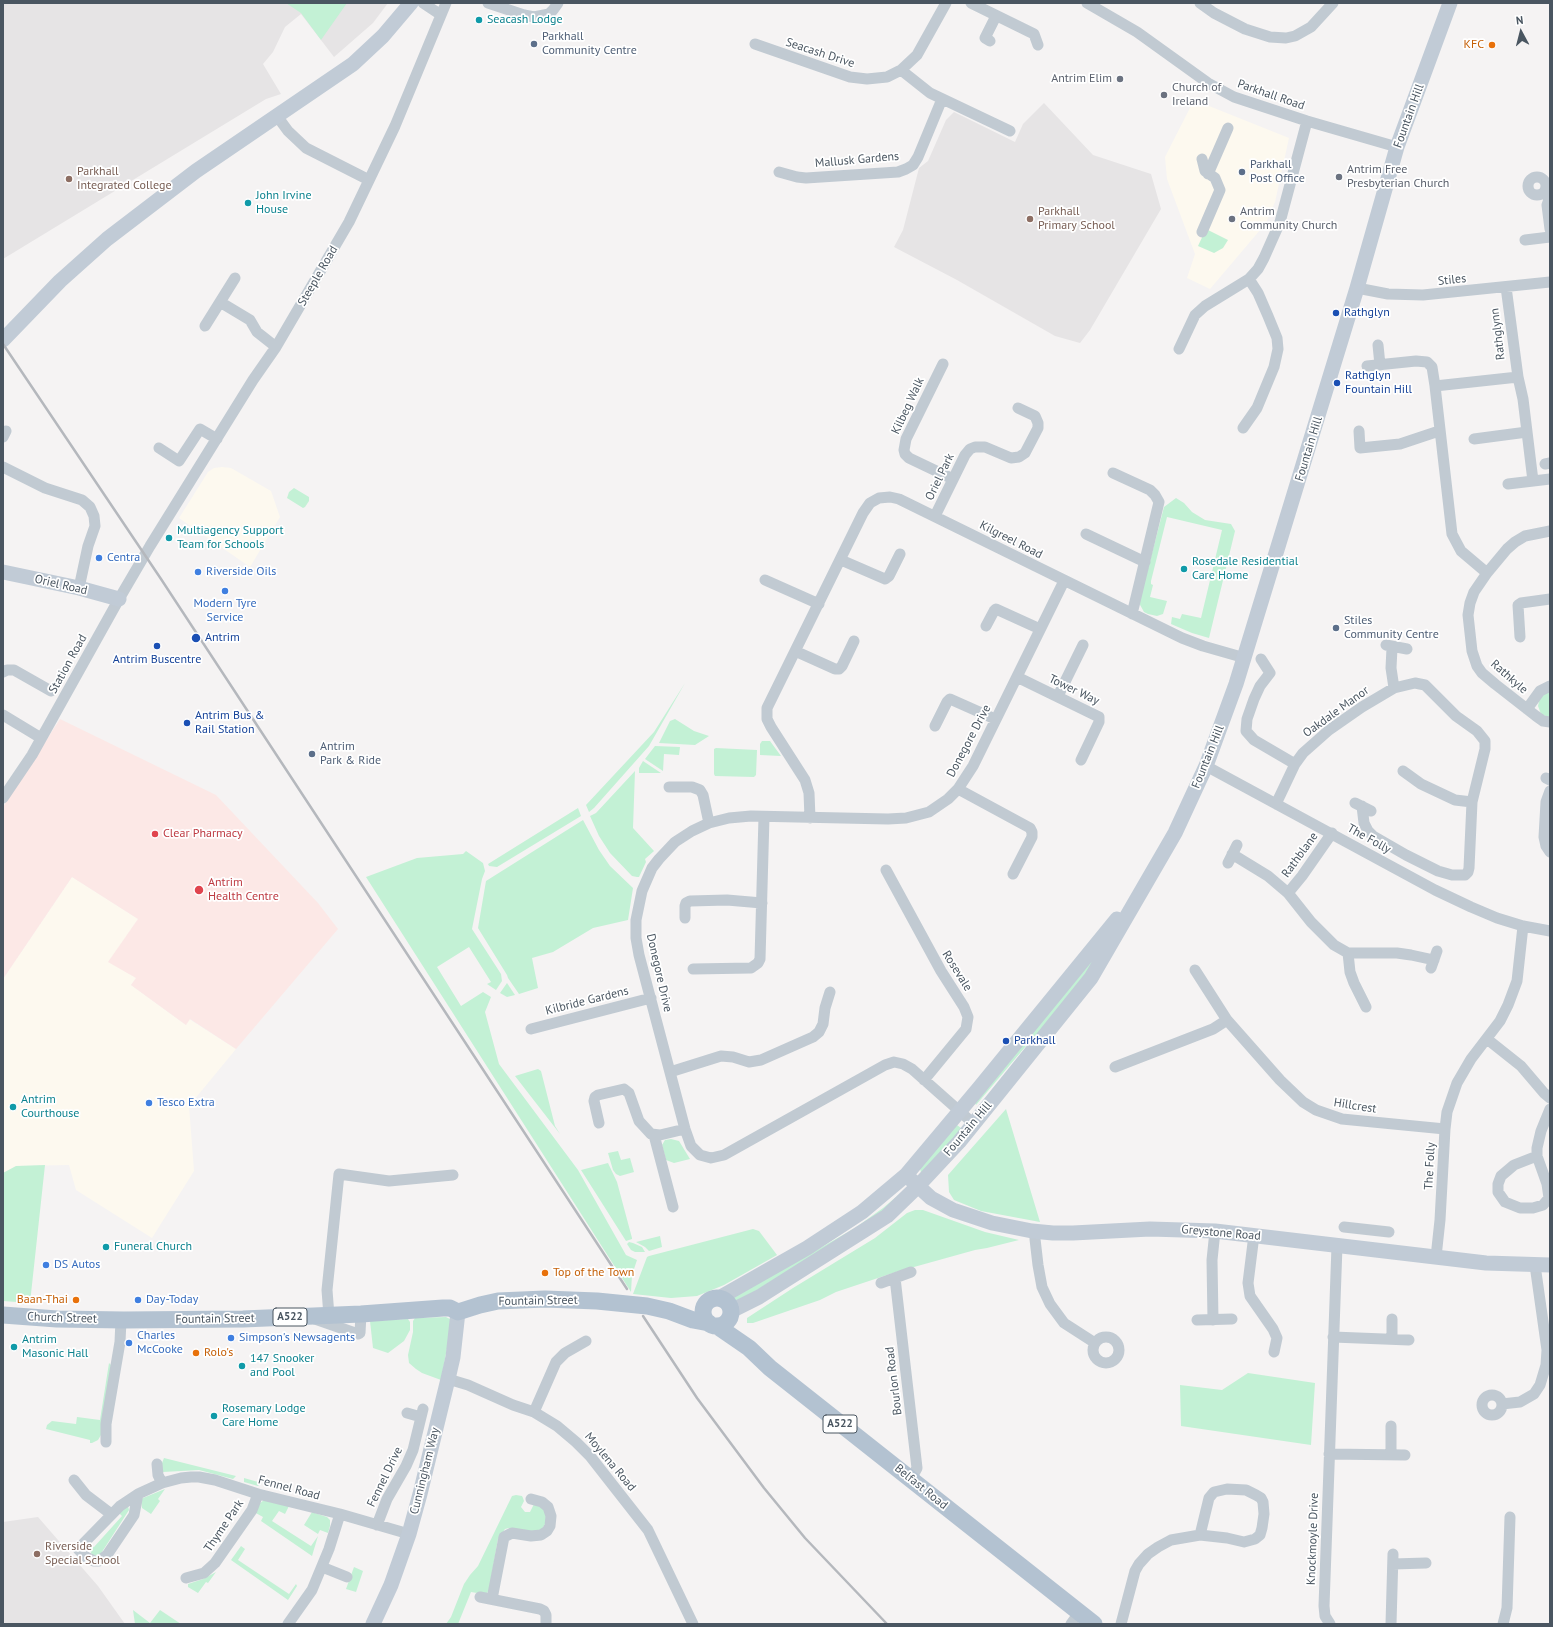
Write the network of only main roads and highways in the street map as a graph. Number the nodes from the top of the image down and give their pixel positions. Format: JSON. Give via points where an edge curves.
{"nodes":[{"id":1,"x":714,"y":1299,"type":"junction"},
{"id":2,"x":669,"y":1311,"type":"junction"},
{"id":3,"x":731,"y":1313,"type":"junction"},
{"id":4,"x":3,"y":1315,"type":"edge"},
{"id":5,"x":121,"y":1320,"type":"joint"},
{"id":6,"x":713,"y":1325,"type":"junction"},
{"id":7,"x":749,"y":1348,"type":"junction"},
{"id":8,"x":1075,"y":1618,"type":"edge"},
{"id":9,"x":1094,"y":1624,"type":"edge"}],
"edges":[{"from":1,"to":2,"type":"main road","name":"Fountain Street","number":"A522","via":[[694,1307]]},
{"from":1,"to":3,"type":"main road","number":"A522","via":[[727,1302]]},
{"from":1,"to":6,"type":"main road","via":[[705,1304],[703,1312]]},
{"from":2,"to":5,"type":"main road","name":"Fountain Street","number":"A522","via":[[597,1301],[522,1299],[498,1301],[458,1312],[443,1308],[308,1317]]},
{"from":2,"to":6,"type":"main road","name":"Fountain Street","number":"A522"},
{"from":3,"to":6,"type":"main road","via":[[727,1322]]},
{"from":3,"to":7,"type":"main road","name":"Belfast Road","number":"A522"},
{"from":4,"to":5,"type":"main road","name":"Church Street","number":"A522"},
{"from":6,"to":7,"type":"main road","name":"Belfast Road","number":"A522"},
{"from":7,"to":8,"type":"main road","name":"Belfast Road","number":"A522","via":[[770,1368],[911,1479]]},
{"from":8,"to":9,"type":"main road","name":"Belfast Road","number":"A522"}]}
